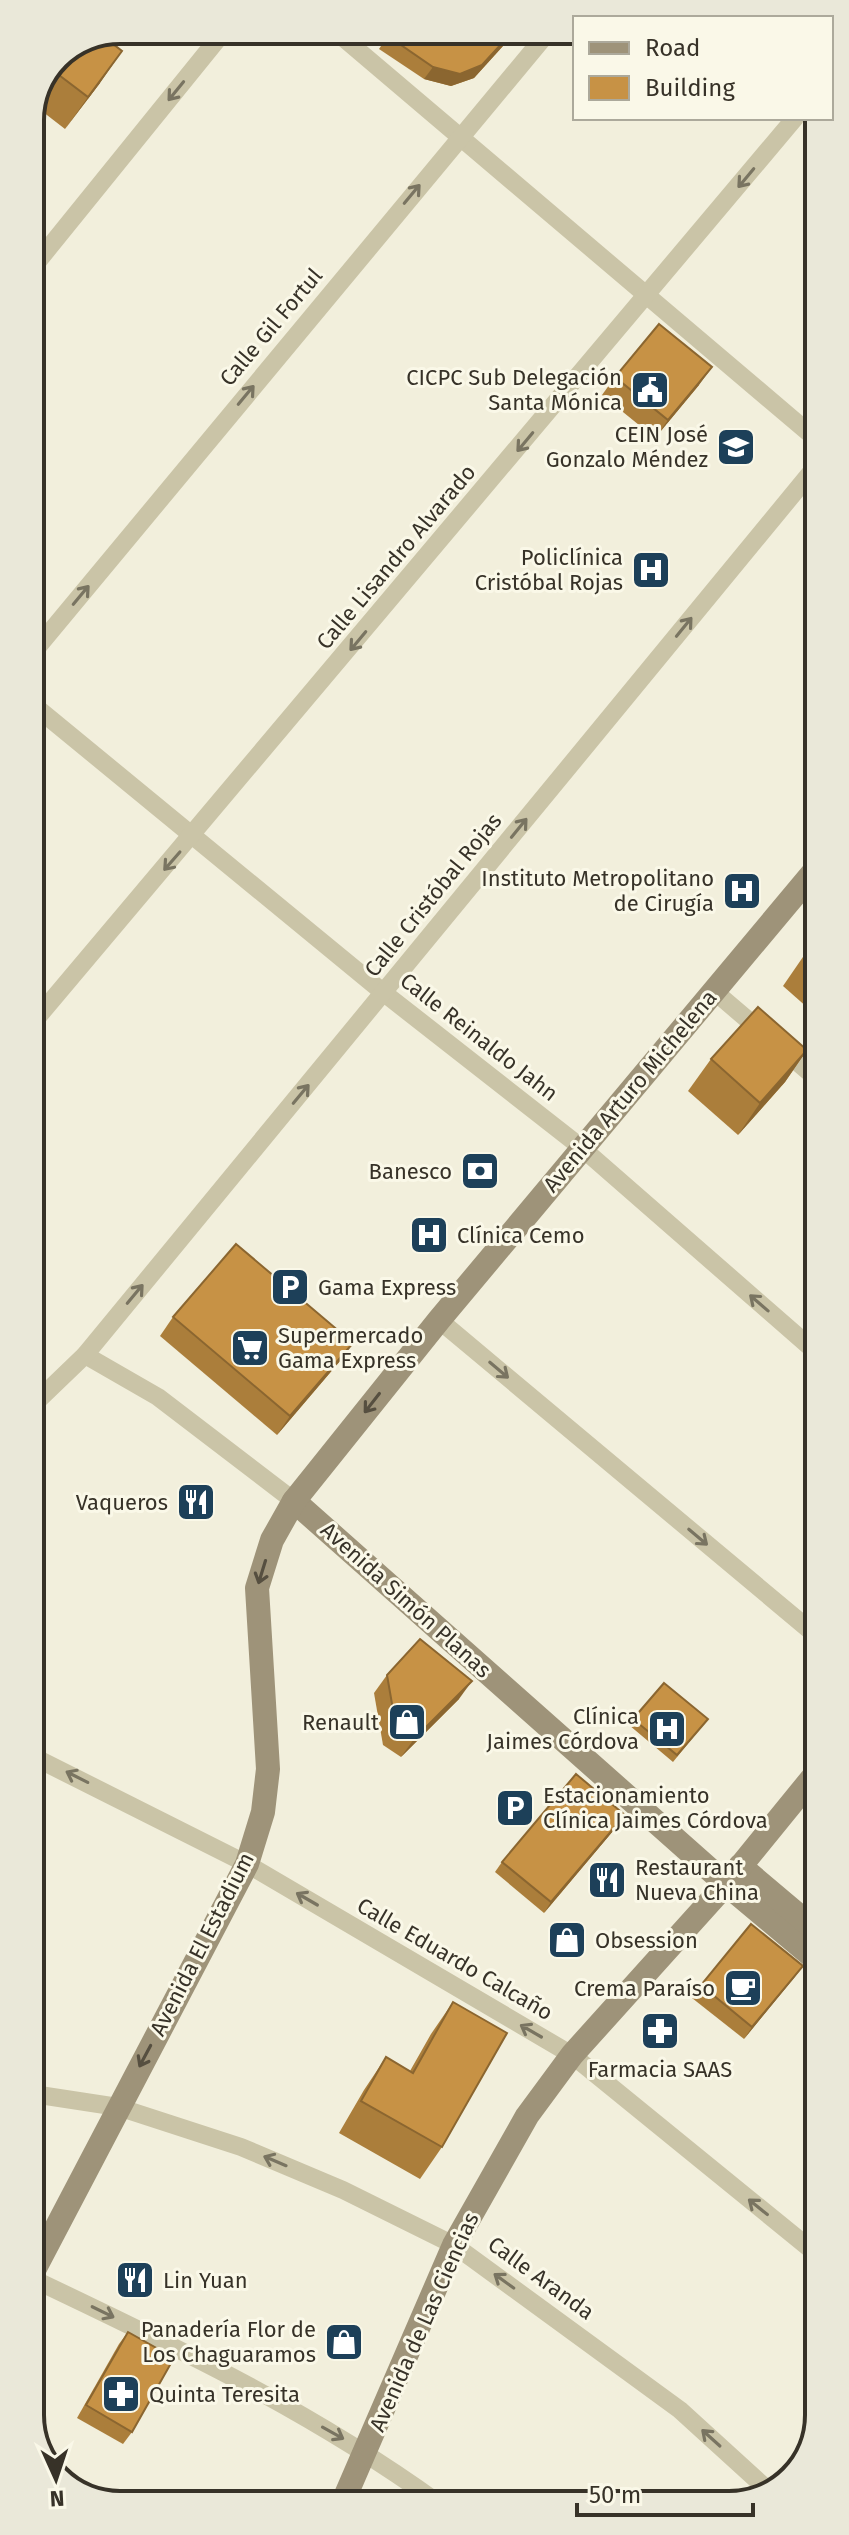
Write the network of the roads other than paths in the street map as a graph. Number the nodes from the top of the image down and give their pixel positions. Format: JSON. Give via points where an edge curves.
{"nodes":[{"id":1,"x":214,"y":44,"type":"edge"},
{"id":2,"x":351,"y":44,"type":"edge"},
{"id":3,"x":538,"y":44,"type":"edge"},
{"id":4,"x":793,"y":120,"type":"edge"},
{"id":5,"x":461,"y":135,"type":"junction"},
{"id":6,"x":44,"y":254,"type":"edge"},
{"id":7,"x":648,"y":296,"type":"junction"},
{"id":8,"x":805,"y":430,"type":"edge"},
{"id":9,"x":805,"y":480,"type":"edge"},
{"id":10,"x":44,"y":639,"type":"edge"},
{"id":11,"x":44,"y":713,"type":"edge"},
{"id":12,"x":195,"y":834,"type":"junction"},
{"id":13,"x":805,"y":882,"type":"edge"},
{"id":14,"x":714,"y":991,"type":"junction"},
{"id":15,"x":384,"y":993,"type":"junction"},
{"id":16,"x":44,"y":1010,"type":"edge"},
{"id":17,"x":805,"y":1069,"type":"edge"},
{"id":18,"x":582,"y":1148,"type":"junction"},
{"id":19,"x":439,"y":1320,"type":"junction"},
{"id":20,"x":805,"y":1343,"type":"edge"},
{"id":21,"x":85,"y":1355,"type":"junction"},
{"id":22,"x":44,"y":1394,"type":"edge"},
{"id":23,"x":294,"y":1501,"type":"junction"},
{"id":24,"x":805,"y":1626,"type":"edge"},
{"id":25,"x":44,"y":1762,"type":"edge"},
{"id":26,"x":805,"y":1787,"type":"edge"},
{"id":27,"x":247,"y":1864,"type":"junction"},
{"id":28,"x":733,"y":1875,"type":"junction"},
{"id":29,"x":805,"y":1923,"type":"edge"},
{"id":30,"x":805,"y":1948,"type":"edge"},
{"id":31,"x":572,"y":2055,"type":"junction"},
{"id":32,"x":44,"y":2096,"type":"edge"},
{"id":33,"x":118,"y":2107,"type":"junction"},
{"id":34,"x":454,"y":2245,"type":"junction"},
{"id":35,"x":805,"y":2245,"type":"edge"},
{"id":36,"x":44,"y":2251,"type":"edge"},
{"id":37,"x":44,"y":2284,"type":"edge"},
{"id":38,"x":366,"y":2451,"type":"junction"},
{"id":39,"x":761,"y":2484,"type":"edge"},
{"id":40,"x":348,"y":2491,"type":"edge"},
{"id":41,"x":421,"y":2491,"type":"edge"}],
"edges":[{"from":1,"to":6,"type":"street","one_way":true},
{"from":2,"to":5,"type":"street"},
{"from":3,"to":5,"type":"street","name":"Calle Gil Fortul"},
{"from":4,"to":7,"type":"street","name":"Calle Lisandro Alvarado","one_way":true},
{"from":5,"to":7,"type":"street"},
{"from":10,"to":5,"type":"street","name":"Calle Gil Fortul","one_way":true},
{"from":7,"to":8,"type":"street"},
{"from":7,"to":12,"type":"street","name":"Calle Lisandro Alvarado","one_way":true},
{"from":15,"to":9,"type":"street","name":"Calle Cristóbal Rojas","one_way":true},
{"from":11,"to":12,"type":"street","name":"Calle Reinaldo Jahn"},
{"from":12,"to":15,"type":"street","name":"Calle Reinaldo Jahn"},
{"from":12,"to":16,"type":"street","name":"Calle Lisandro Alvarado","one_way":true},
{"from":13,"to":14,"type":"street","name":"Avenida Arturo Michelena"},
{"from":14,"to":17,"type":"street"},
{"from":14,"to":18,"type":"street","name":"Avenida Arturo Michelena"},
{"from":15,"to":18,"type":"street","name":"Calle Reinaldo Jahn"},
{"from":21,"to":15,"type":"street","name":"Calle Cristóbal Rojas","one_way":true},
{"from":18,"to":19,"type":"street","name":"Avenida Arturo Michelena"},
{"from":20,"to":18,"type":"street","name":"Calle Reinaldo Jahn","one_way":true},
{"from":19,"to":23,"type":"street","name":"Avenida Arturo Michelena","one_way":true},
{"from":19,"to":24,"type":"street","one_way":true},
{"from":21,"to":22,"type":"street","name":"Calle Cristóbal Rojas"},
{"from":21,"to":23,"type":"street","name":"Avenida Simón Planas","via":[[158,1397]]},
{"from":23,"to":27,"type":"street","name":"Avenida El Estadium","one_way":true,"via":[[272,1540],[257,1588],[268,1769],[263,1812]]},
{"from":23,"to":28,"type":"street","name":"Avenida Simón Planas"},
{"from":27,"to":25,"type":"street","name":"Calle Eduardo Calcaño","one_way":true},
{"from":26,"to":28,"type":"street","name":"Avenida de Las Ciencias"},
{"from":31,"to":27,"type":"street","name":"Calle Eduardo Calcaño","one_way":true},
{"from":27,"to":33,"type":"street","name":"Avenida El Estadium","one_way":true},
{"from":28,"to":29,"type":"street","name":"Avenida Simón Planas"},
{"from":28,"to":30,"type":"street","name":"Avenida Simón Planas"},
{"from":28,"to":31,"type":"street","name":"Avenida de Las Ciencias"},
{"from":31,"to":34,"type":"street","name":"Avenida de Las Ciencias","via":[[527,2116]]},
{"from":35,"to":31,"type":"street","name":"Calle Eduardo Calcaño","one_way":true},
{"from":32,"to":33,"type":"street","name":"Calle Aranda"},
{"from":34,"to":33,"type":"street","name":"Calle Aranda","one_way":true,"via":[[241,2147]]},
{"from":33,"to":36,"type":"street","name":"Avenida El Estadium"},
{"from":34,"to":38,"type":"street","name":"Avenida de Las Ciencias"},
{"from":39,"to":34,"type":"street","name":"Calle Aranda","one_way":true,"via":[[680,2410]]},
{"from":37,"to":38,"type":"street","one_way":true,"via":[[211,2364]]},
{"from":38,"to":40,"type":"street","name":"Avenida de Las Ciencias"},
{"from":38,"to":41,"type":"street"}]}
